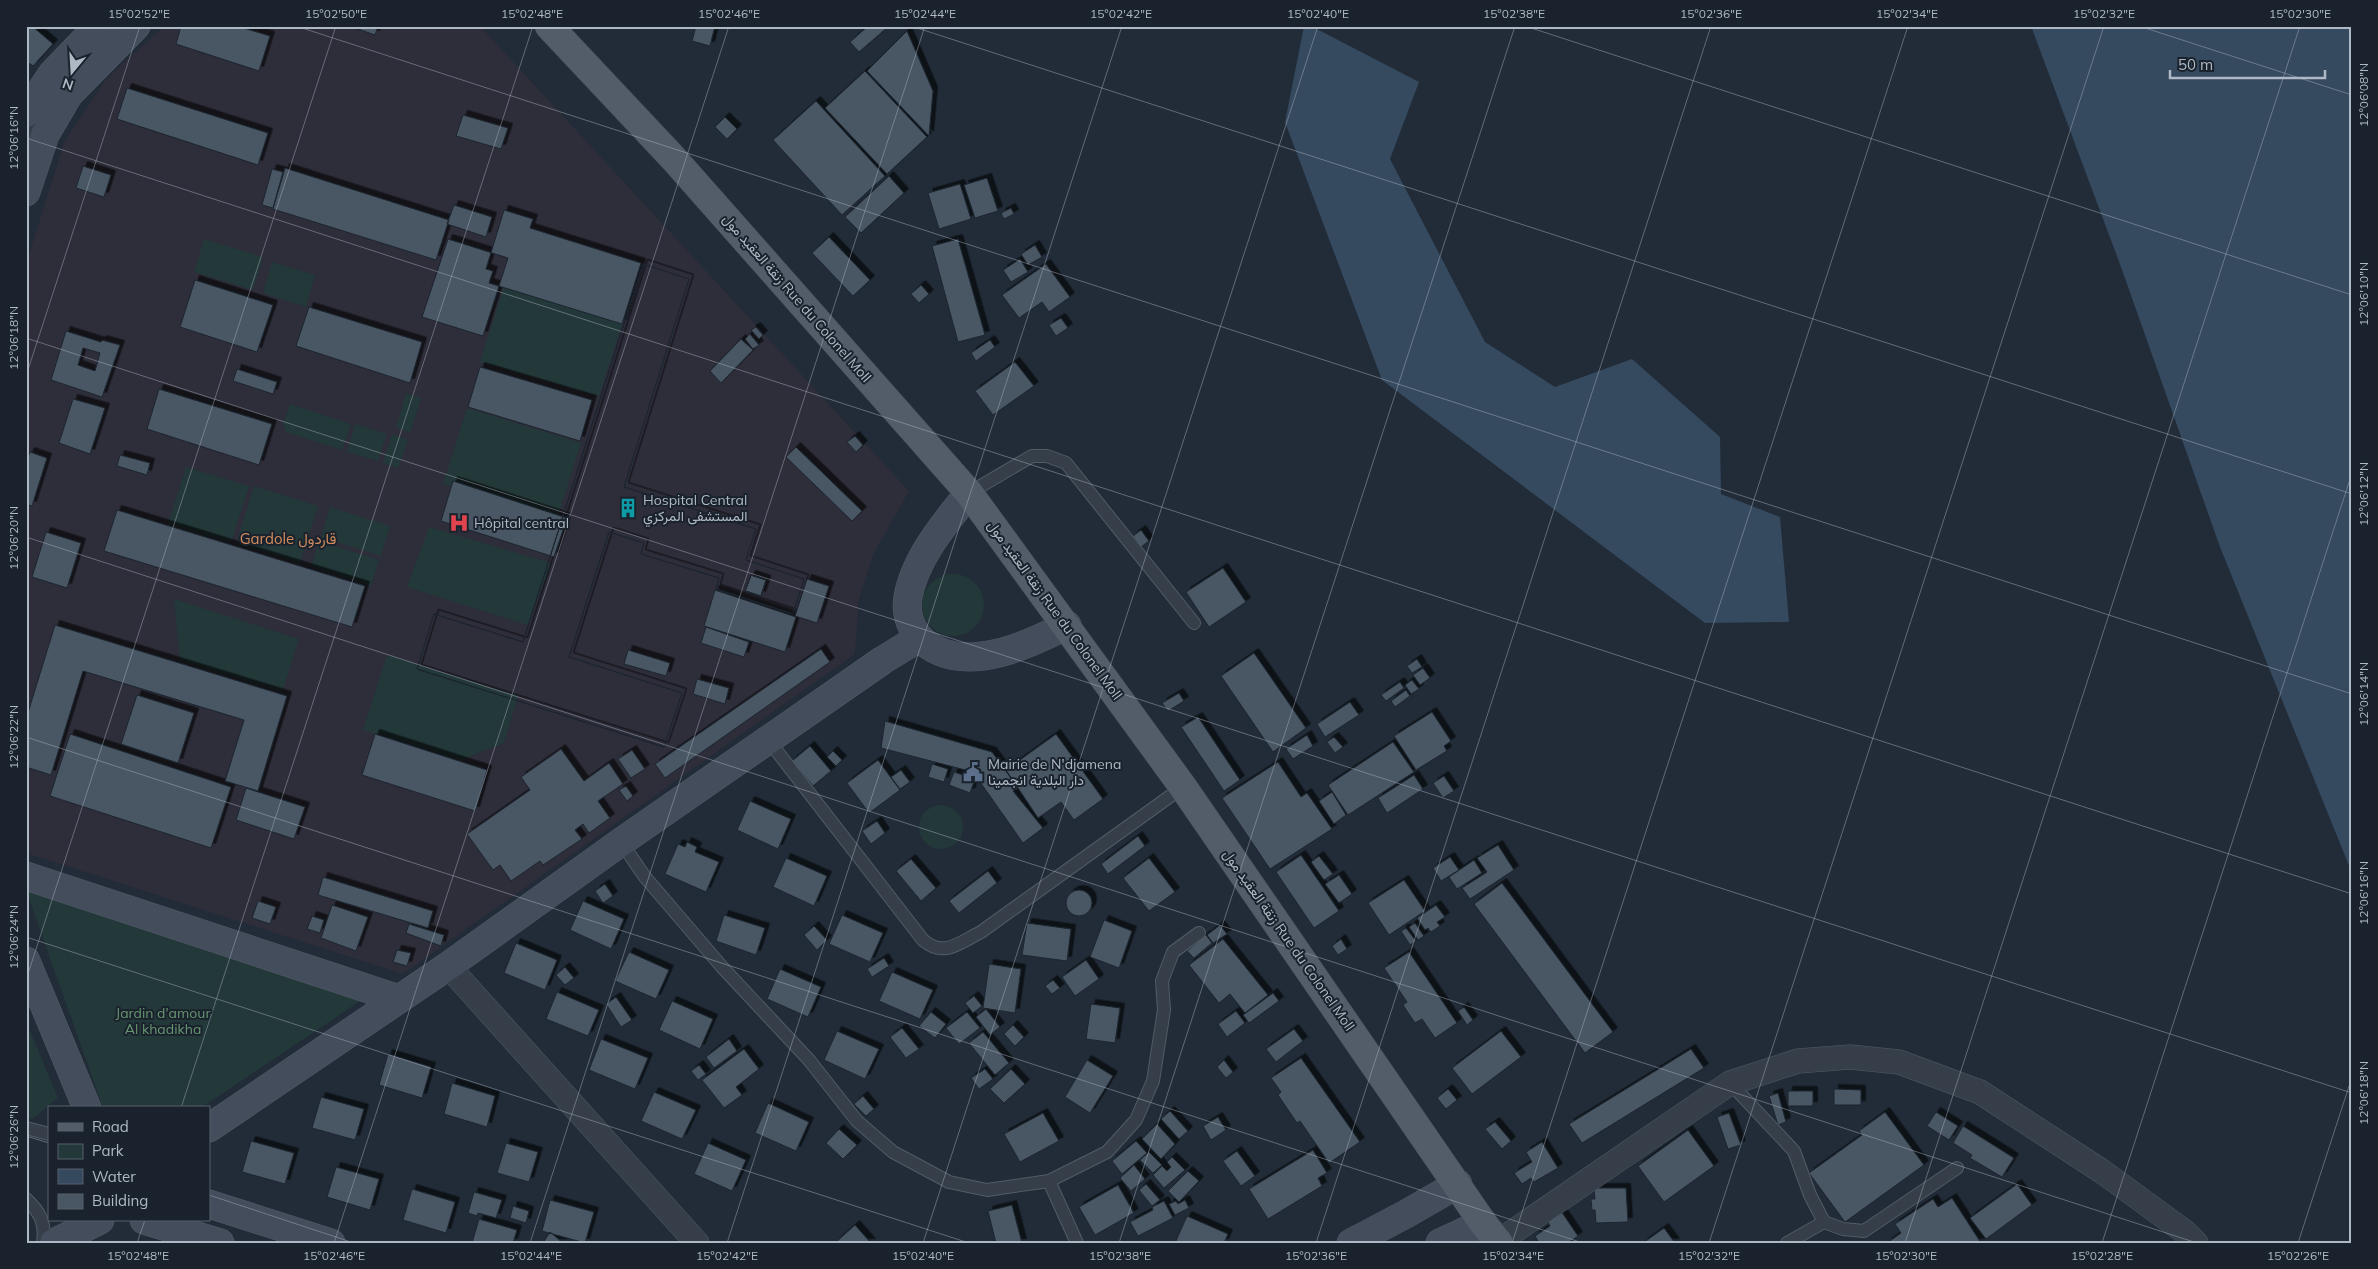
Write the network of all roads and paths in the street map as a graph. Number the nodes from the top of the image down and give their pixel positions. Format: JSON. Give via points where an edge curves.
{"nodes":[{"id":1,"x":98,"y":26,"type":"edge"},
{"id":2,"x":136,"y":26,"type":"edge"},
{"id":3,"x":549,"y":26,"type":"edge"},
{"id":4,"x":26,"y":114,"type":"edge"},
{"id":5,"x":36,"y":131,"type":"edge"},
{"id":6,"x":26,"y":192,"type":"edge"},
{"id":7,"x":968,"y":493,"type":"junction"},
{"id":8,"x":1194,"y":623,"type":"dead end"},
{"id":9,"x":1067,"y":625,"type":"junction"},
{"id":10,"x":919,"y":638,"type":"junction"},
{"id":11,"x":769,"y":741,"type":"junction"},
{"id":12,"x":1183,"y":787,"type":"junction"},
{"id":13,"x":621,"y":842,"type":"junction"},
{"id":14,"x":26,"y":876,"type":"edge"},
{"id":15,"x":1199,"y":933,"type":"dead end"},
{"id":16,"x":26,"y":961,"type":"edge"},
{"id":17,"x":448,"y":966,"type":"junction"},
{"id":18,"x":399,"y":999,"type":"junction"},
{"id":19,"x":1730,"y":1083,"type":"junction"},
{"id":20,"x":85,"y":1106,"type":"edge"},
{"id":21,"x":210,"y":1127,"type":"edge"},
{"id":22,"x":26,"y":1128,"type":"edge"},
{"id":23,"x":48,"y":1134,"type":"edge"},
{"id":24,"x":1957,"y":1168,"type":"dead end"},
{"id":25,"x":1049,"y":1181,"type":"junction"},
{"id":26,"x":1458,"y":1184,"type":"junction"},
{"id":27,"x":26,"y":1199,"type":"edge"},
{"id":28,"x":210,"y":1204,"type":"edge"},
{"id":29,"x":66,"y":1222,"type":"edge"},
{"id":30,"x":96,"y":1222,"type":"edge"},
{"id":31,"x":151,"y":1222,"type":"edge"},
{"id":32,"x":1824,"y":1222,"type":"junction"},
{"id":33,"x":1493,"y":1236,"type":"edge"},
{"id":34,"x":43,"y":1243,"type":"edge"},
{"id":35,"x":50,"y":1243,"type":"edge"},
{"id":36,"x":54,"y":1243,"type":"edge"},
{"id":37,"x":220,"y":1243,"type":"edge"},
{"id":38,"x":331,"y":1243,"type":"edge"},
{"id":39,"x":697,"y":1243,"type":"edge"},
{"id":40,"x":1077,"y":1243,"type":"edge"},
{"id":41,"x":1351,"y":1243,"type":"edge"},
{"id":42,"x":1440,"y":1243,"type":"edge"},
{"id":43,"x":1786,"y":1243,"type":"edge"},
{"id":44,"x":2196,"y":1243,"type":"edge"}],
"edges":[{"from":1,"to":4,"type":"street","via":[[52,74]]},
{"from":2,"to":5,"type":"street"},
{"from":3,"to":7,"type":"main road","name":"زنقة العقيد مول Rue du Colonel Moll","via":[[674,159]]},
{"from":5,"to":6,"type":"street"},
{"from":7,"to":8,"type":"lane","via":[[1032,456],[1047,456],[1066,463]]},
{"from":7,"to":9,"type":"main road","name":"زنقة العقيد مول Rue du Colonel Moll"},
{"from":7,"to":10,"type":"street","via":[[933,542],[914,578],[908,597],[908,615]]},
{"from":9,"to":10,"type":"street","via":[[1019,646],[974,657],[950,655],[930,647]]},
{"from":9,"to":12,"type":"main road","name":"زنقة العقيد مول Rue du Colonel Moll"},
{"from":10,"to":11,"type":"street","via":[[882,660]]},
{"from":11,"to":12,"type":"lane","via":[[923,940],[932,948],[945,950],[981,932]]},
{"from":11,"to":13,"type":"street"},
{"from":12,"to":26,"type":"main road","name":"زنقة العقيد مول Rue du Colonel Moll"},
{"from":13,"to":17,"type":"street"},
{"from":13,"to":25,"type":"lane","via":[[645,877],[722,967],[809,1060],[857,1121],[893,1152],[949,1182],[987,1190]]},
{"from":14,"to":18,"type":"street"},
{"from":15,"to":25,"type":"lane","via":[[1173,952],[1162,981],[1164,1010],[1153,1081],[1136,1120],[1107,1152]]},
{"from":16,"to":20,"type":"street"},
{"from":17,"to":18,"type":"street"},
{"from":17,"to":39,"type":"street"},
{"from":18,"to":21,"type":"street"},
{"from":19,"to":32,"type":"lane","via":[[1794,1152],[1810,1196]]},
{"from":19,"to":33,"type":"street"},
{"from":19,"to":44,"type":"street","via":[[1798,1061],[1850,1057],[1899,1062],[1980,1092],[2103,1172]]},
{"from":22,"to":23,"type":"lane"},
{"from":24,"to":32,"type":"lane","via":[[1864,1231],[1843,1229]]},
{"from":25,"to":40,"type":"lane"},
{"from":26,"to":33,"type":"main road","name":"زنقة العقيد مول Rue du Colonel Moll"},
{"from":26,"to":41,"type":"street"},
{"from":27,"to":34,"type":"lane","via":[[40,1212],[45,1230]]},
{"from":28,"to":38,"type":"street"},
{"from":29,"to":35,"type":"street"},
{"from":30,"to":36,"type":"street"},
{"from":31,"to":37,"type":"street"},
{"from":32,"to":43,"type":"lane"},
{"from":33,"to":42,"type":"street"}]}
